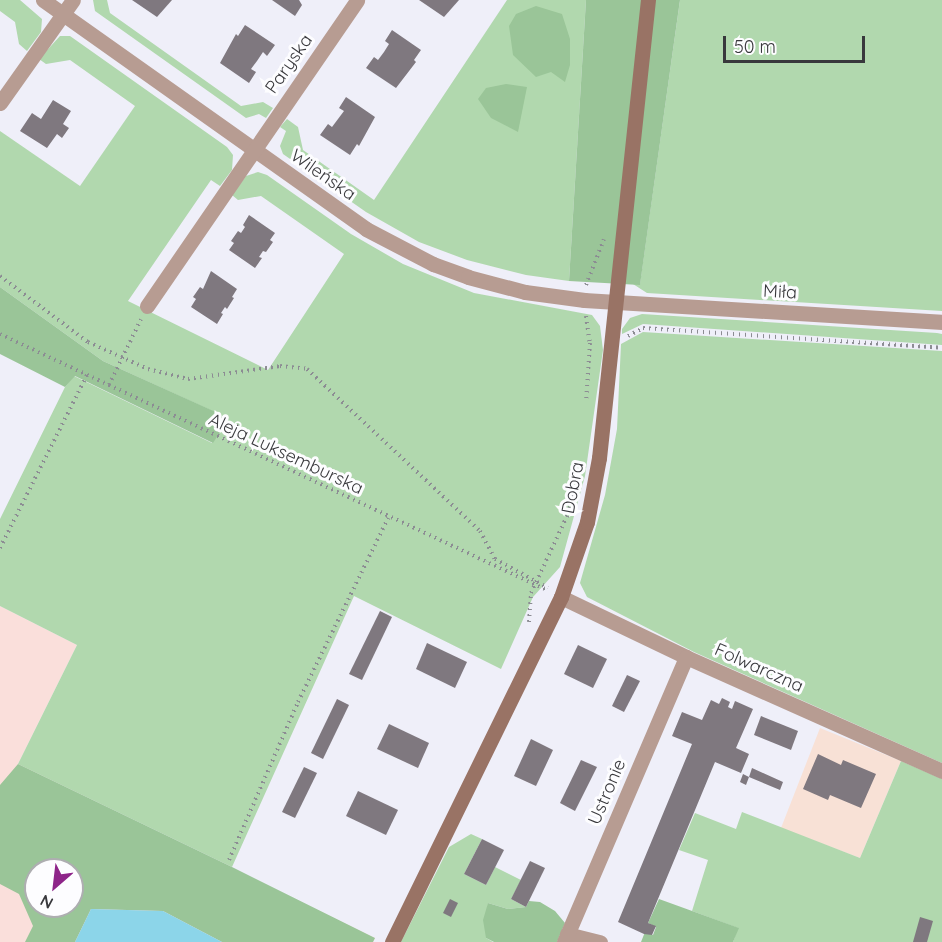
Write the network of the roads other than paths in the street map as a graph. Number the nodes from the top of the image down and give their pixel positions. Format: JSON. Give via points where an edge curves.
{"nodes":[{"id":1,"x":43,"y":0,"type":"edge"},
{"id":2,"x":73,"y":0,"type":"edge"},
{"id":3,"x":357,"y":0,"type":"edge"},
{"id":4,"x":648,"y":0,"type":"edge"},
{"id":5,"x":63,"y":14,"type":"junction"},
{"id":6,"x":0,"y":103,"type":"edge"},
{"id":7,"x":253,"y":150,"type":"junction"},
{"id":8,"x":615,"y":302,"type":"junction"},
{"id":9,"x":147,"y":306,"type":"road end"},
{"id":10,"x":942,"y":322,"type":"edge"},
{"id":11,"x":561,"y":597,"type":"junction"},
{"id":12,"x":686,"y":657,"type":"junction"},
{"id":13,"x":942,"y":771,"type":"edge"},
{"id":14,"x":566,"y":938,"type":"edge"},
{"id":15,"x":392,"y":942,"type":"edge"},
{"id":16,"x":600,"y":942,"type":"edge"}],
"edges":[{"from":1,"to":5,"type":"street","name":"Wileńska"},
{"from":2,"to":5,"type":"street"},
{"from":3,"to":7,"type":"street","name":"Paryska"},
{"from":4,"to":8,"type":"street","name":"Dobra"},
{"from":5,"to":6,"type":"street"},
{"from":5,"to":7,"type":"street","name":"Wileńska"},
{"from":7,"to":8,"type":"street","name":"Wileńska","via":[[366,229],[433,264],[525,292]]},
{"from":7,"to":9,"type":"street","name":"Paryska"},
{"from":8,"to":10,"type":"street","name":"Miła"},
{"from":8,"to":11,"type":"street","name":"Dobra","via":[[594,490]]},
{"from":11,"to":12,"type":"street","name":"Folwarczna"},
{"from":11,"to":15,"type":"street","name":"Dobra"},
{"from":12,"to":13,"type":"street","name":"Folwarczna"},
{"from":12,"to":14,"type":"street","name":"Ustronie"},
{"from":14,"to":16,"type":"street"}]}
